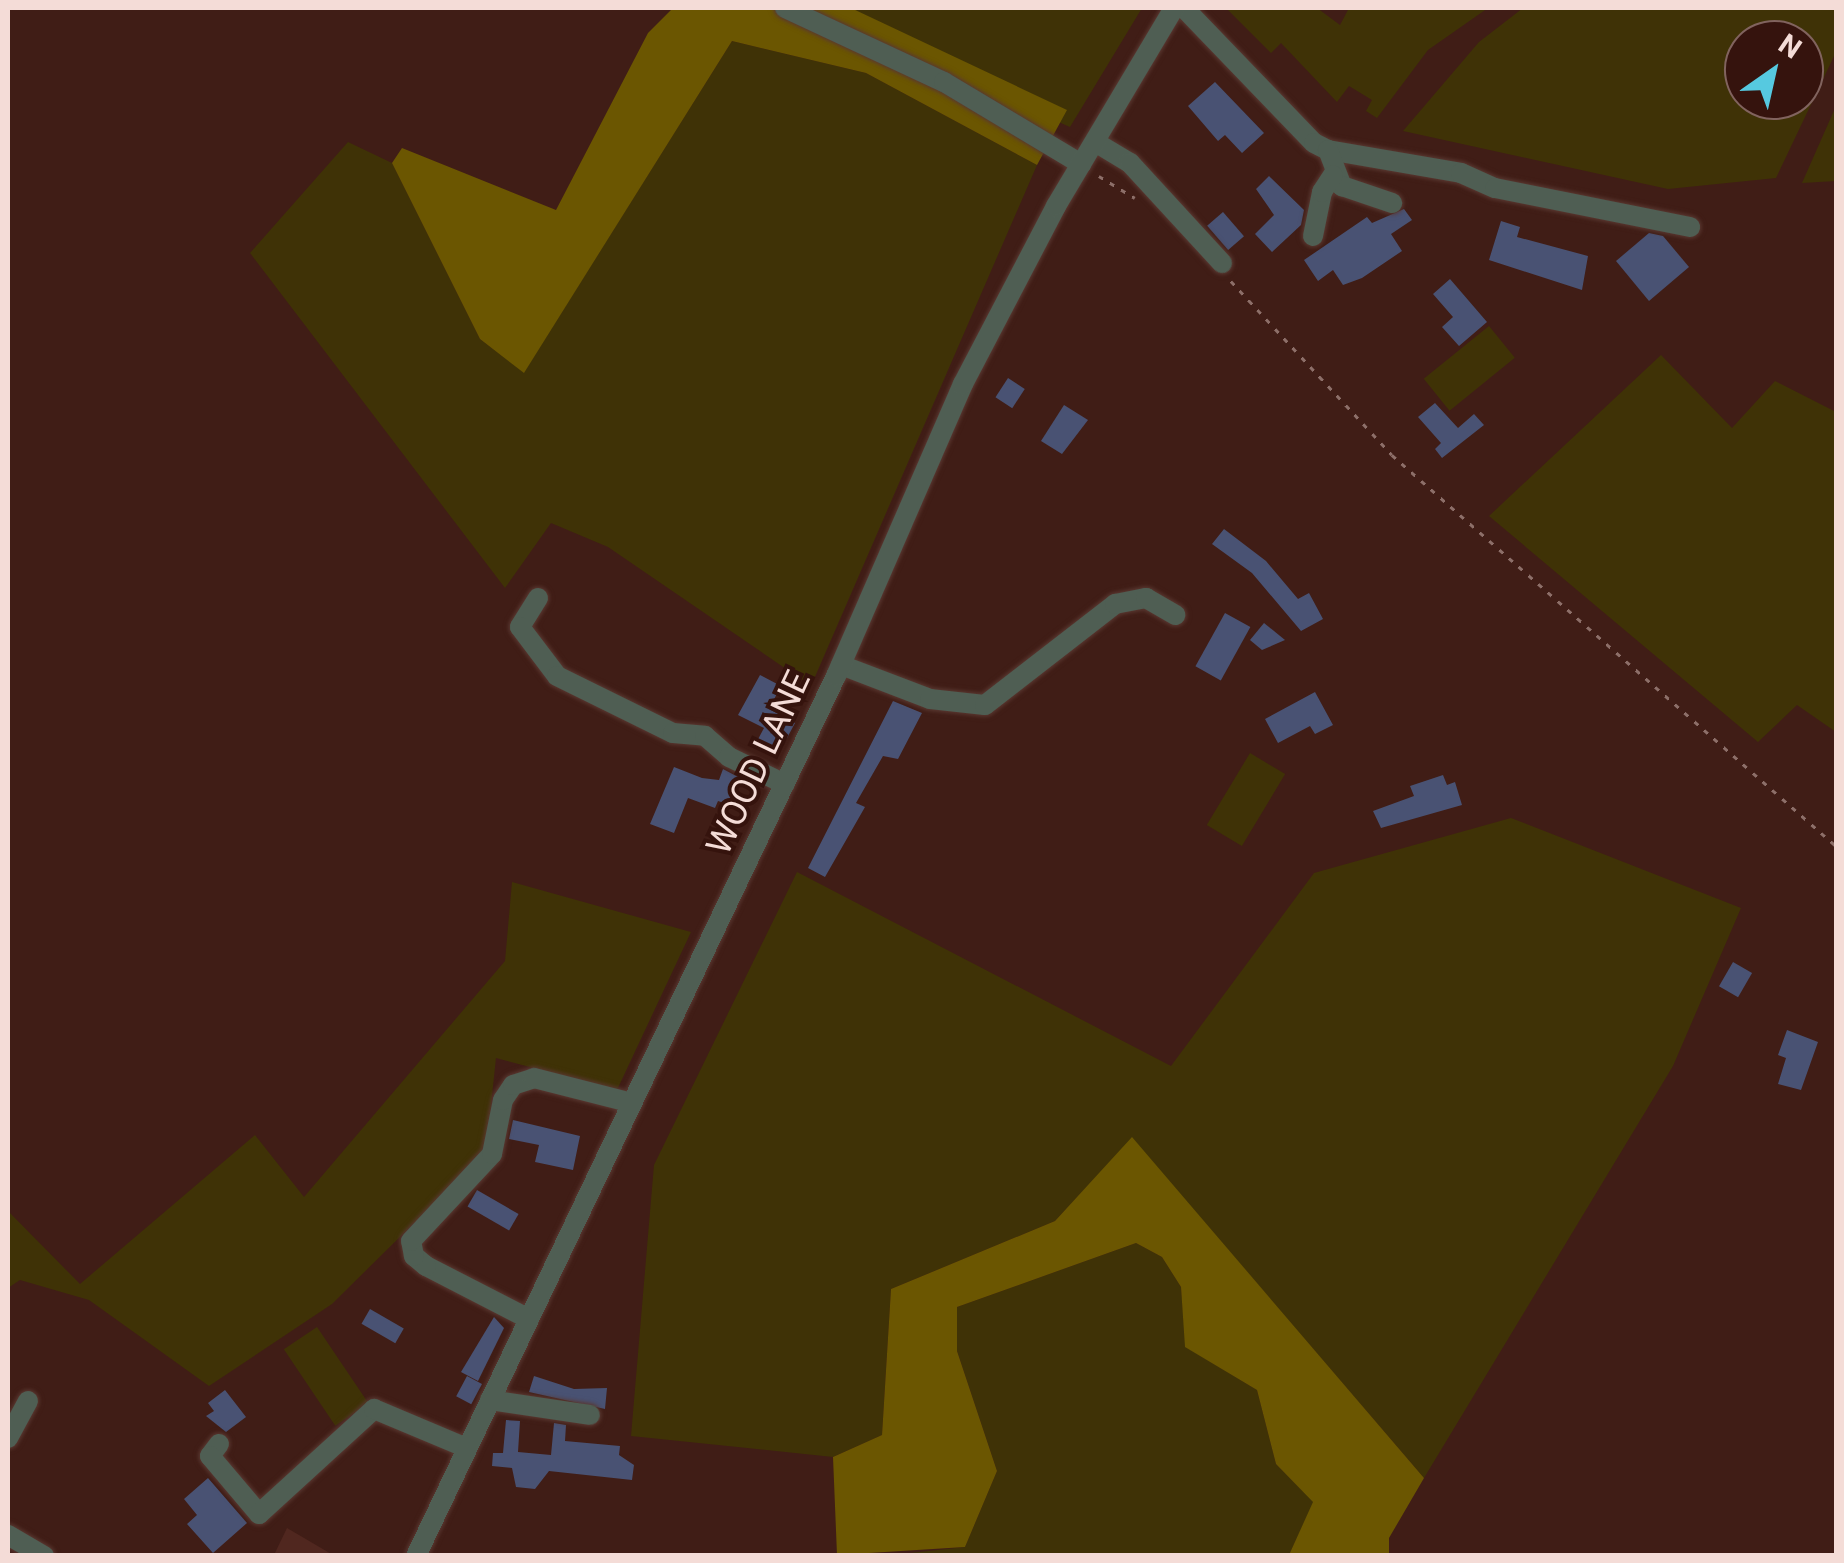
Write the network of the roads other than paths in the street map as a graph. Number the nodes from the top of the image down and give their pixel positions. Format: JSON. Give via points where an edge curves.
{"nodes":[{"id":1,"x":785,"y":8,"type":"edge"},
{"id":2,"x":1174,"y":8,"type":"edge"},
{"id":3,"x":1184,"y":8,"type":"edge"},
{"id":4,"x":1095,"y":142,"type":"junction"},
{"id":5,"x":1328,"y":150,"type":"junction"},
{"id":6,"x":1080,"y":164,"type":"junction"},
{"id":7,"x":1333,"y":174,"type":"junction"},
{"id":8,"x":1392,"y":204,"type":"dead end"},
{"id":9,"x":1690,"y":227,"type":"dead end"},
{"id":10,"x":1314,"y":236,"type":"dead end"},
{"id":11,"x":1225,"y":270,"type":"road end"},
{"id":12,"x":538,"y":598,"type":"dead end"},
{"id":13,"x":1176,"y":615,"type":"dead end"},
{"id":14,"x":841,"y":665,"type":"junction"},
{"id":15,"x":785,"y":784,"type":"junction"},
{"id":16,"x":632,"y":1103,"type":"junction"},
{"id":17,"x":529,"y":1320,"type":"junction"},
{"id":18,"x":490,"y":1400,"type":"junction"},
{"id":19,"x":28,"y":1401,"type":"dead end"},
{"id":20,"x":590,"y":1416,"type":"dead end"},
{"id":21,"x":8,"y":1438,"type":"edge"},
{"id":22,"x":219,"y":1444,"type":"dead end"},
{"id":23,"x":468,"y":1448,"type":"junction"},
{"id":24,"x":8,"y":1535,"type":"edge"},
{"id":25,"x":44,"y":1556,"type":"edge"},
{"id":26,"x":416,"y":1556,"type":"edge"}],
"edges":[{"from":1,"to":6,"type":"street","via":[[944,82]]},
{"from":2,"to":4,"type":"street","name":"WOOD LANE"},
{"from":3,"to":5,"type":"street"},
{"from":4,"to":6,"type":"street","name":"WOOD LANE"},
{"from":4,"to":11,"type":"street","via":[[1130,163]]},
{"from":5,"to":7,"type":"street"},
{"from":5,"to":9,"type":"street","via":[[1461,173],[1495,188]]},
{"from":6,"to":14,"type":"street","name":"WOOD LANE","via":[[964,384]]},
{"from":7,"to":8,"type":"street","via":[[1342,186]]},
{"from":7,"to":10,"type":"street","via":[[1322,192]]},
{"from":12,"to":15,"type":"street","via":[[520,627],[557,676],[673,733],[705,736],[729,757]]},
{"from":13,"to":14,"type":"street","via":[[1146,598],[1115,604],[985,704],[930,699]]},
{"from":14,"to":15,"type":"street","name":"WOOD LANE"},
{"from":15,"to":16,"type":"street","name":"WOOD LANE"},
{"from":16,"to":17,"type":"street","name":"WOOD LANE"},
{"from":16,"to":17,"type":"street","via":[[534,1078],[513,1085],[502,1100],[492,1154],[411,1241],[414,1256],[426,1266]]},
{"from":17,"to":18,"type":"street","name":"WOOD LANE"},
{"from":18,"to":20,"type":"street"},
{"from":18,"to":23,"type":"street","name":"WOOD LANE"},
{"from":19,"to":21,"type":"street"},
{"from":22,"to":23,"type":"street","via":[[210,1456],[259,1514],[374,1408]]},
{"from":23,"to":26,"type":"street","name":"WOOD LANE"},
{"from":24,"to":25,"type":"street"}]}
